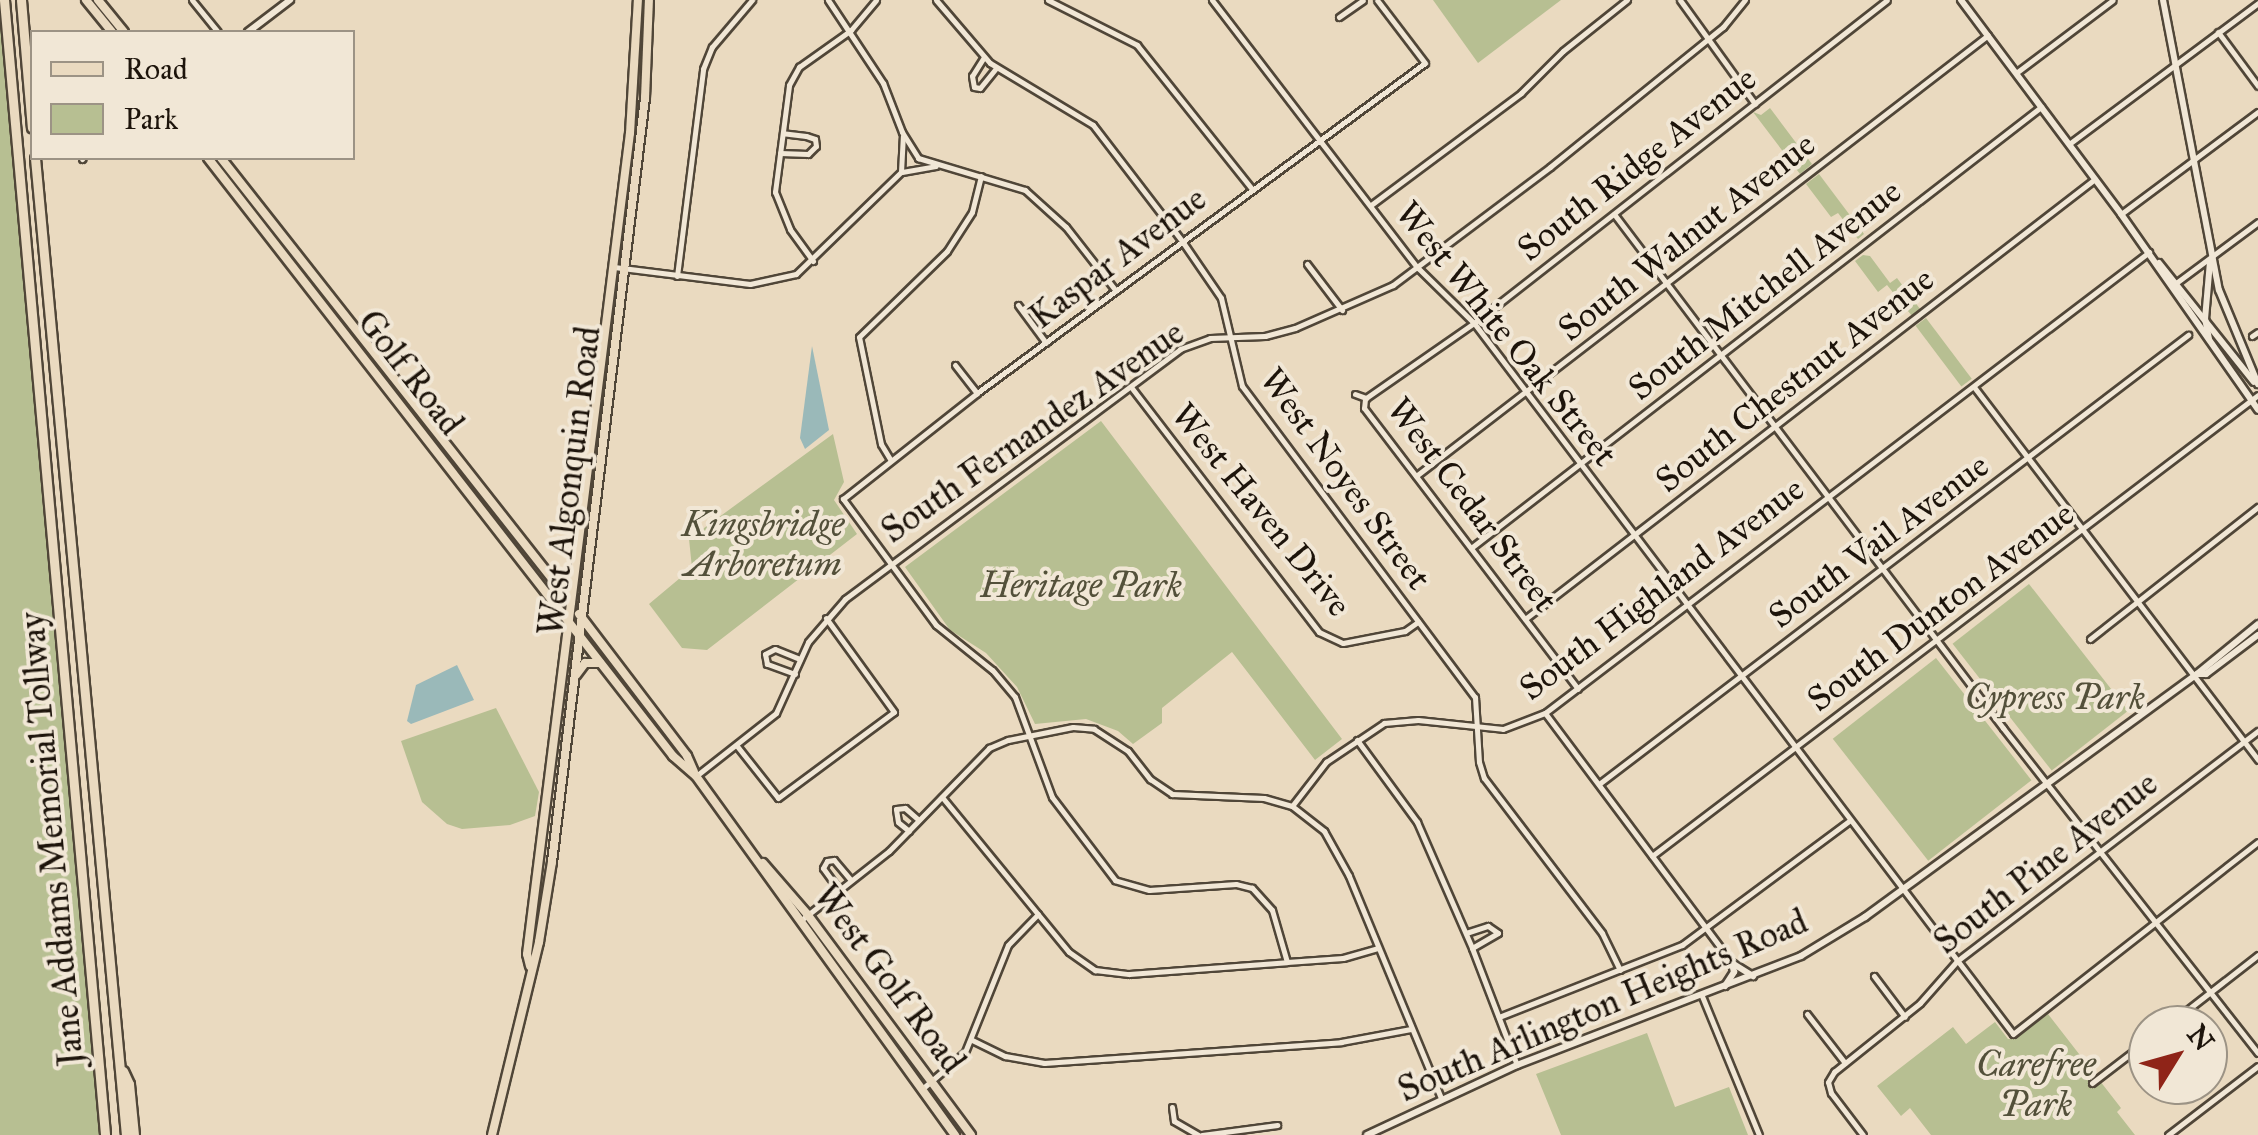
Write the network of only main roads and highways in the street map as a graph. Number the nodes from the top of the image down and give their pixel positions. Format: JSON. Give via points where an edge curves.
{"nodes":[{"id":1,"x":4,"y":0,"type":"edge"},
{"id":2,"x":21,"y":0,"type":"edge"},
{"id":3,"x":86,"y":0,"type":"edge"},
{"id":4,"x":98,"y":0,"type":"edge"},
{"id":5,"x":290,"y":0,"type":"edge"},
{"id":6,"x":638,"y":0,"type":"edge"},
{"id":7,"x":650,"y":0,"type":"edge"},
{"id":8,"x":2164,"y":0,"type":"edge"},
{"id":9,"x":1963,"y":1,"type":"edge"},
{"id":10,"x":110,"y":30,"type":"edge"},
{"id":11,"x":122,"y":30,"type":"edge"},
{"id":12,"x":251,"y":30,"type":"edge"},
{"id":13,"x":30,"y":105,"type":"edge"},
{"id":14,"x":35,"y":160,"type":"edge"},
{"id":15,"x":210,"y":160,"type":"edge"},
{"id":16,"x":223,"y":160,"type":"edge"},
{"id":17,"x":2148,"y":252,"type":"junction"},
{"id":18,"x":2211,"y":256,"type":"junction"},
{"id":19,"x":2205,"y":319,"type":"junction"},
{"id":20,"x":2210,"y":344,"type":"junction"},
{"id":21,"x":2258,"y":386,"type":"edge"},
{"id":22,"x":2255,"y":398,"type":"edge"},
{"id":23,"x":2258,"y":410,"type":"edge"},
{"id":24,"x":572,"y":604,"type":"junction"},
{"id":25,"x":581,"y":616,"type":"junction"},
{"id":26,"x":570,"y":622,"type":"junction"},
{"id":27,"x":2258,"y":624,"type":"edge"},
{"id":28,"x":578,"y":634,"type":"junction"},
{"id":29,"x":2258,"y":635,"type":"edge"},
{"id":30,"x":600,"y":663,"type":"junction"},
{"id":31,"x":2196,"y":675,"type":"junction"},
{"id":32,"x":572,"y":684,"type":"junction"},
{"id":33,"x":696,"y":776,"type":"junction"},
{"id":34,"x":803,"y":918,"type":"junction"},
{"id":35,"x":530,"y":966,"type":"junction"},
{"id":36,"x":1753,"y":976,"type":"junction"},
{"id":37,"x":1724,"y":987,"type":"junction"},
{"id":38,"x":120,"y":1064,"type":"junction"},
{"id":39,"x":105,"y":1135,"type":"edge"},
{"id":40,"x":126,"y":1135,"type":"edge"},
{"id":41,"x":134,"y":1135,"type":"edge"},
{"id":42,"x":492,"y":1135,"type":"edge"},
{"id":43,"x":955,"y":1135,"type":"edge"},
{"id":44,"x":971,"y":1135,"type":"edge"},
{"id":45,"x":1367,"y":1135,"type":"edge"}],
"edges":[{"from":1,"to":39,"type":"highway","name":"Jane Addams Memorial Tollway"},
{"from":2,"to":13,"type":"highway"},
{"from":3,"to":10,"type":"main road"},
{"from":4,"to":11,"type":"main road"},
{"from":5,"to":12,"type":"main road"},
{"from":6,"to":24,"type":"main road","name":"West Algonquin Road","via":[[614,267]]},
{"from":7,"to":25,"type":"main road","name":"West Algonquin Road","via":[[645,98]]},
{"from":8,"to":18,"type":"main road"},
{"from":9,"to":17,"type":"main road"},
{"from":14,"to":38,"type":"highway","name":"Jane Addams Memorial Tollway"},
{"from":15,"to":26,"type":"main road","name":"Golf Road"},
{"from":16,"to":24,"type":"main road","name":"Golf Road"},
{"from":17,"to":19,"type":"main road"},
{"from":17,"to":20,"type":"main road"},
{"from":18,"to":19,"type":"main road"},
{"from":18,"to":21,"type":"main road"},
{"from":19,"to":20,"type":"main road"},
{"from":19,"to":21,"type":"main road"},
{"from":20,"to":22,"type":"main road"},
{"from":22,"to":23,"type":"main road"},
{"from":24,"to":25,"type":"main road","name":"Golf Road"},
{"from":24,"to":26,"type":"main road","name":"West Algonquin Road"},
{"from":25,"to":28,"type":"main road","name":"West Algonquin Road"},
{"from":25,"to":33,"type":"main road","name":"West Golf Road"},
{"from":26,"to":28,"type":"main road","name":"West Golf Road"},
{"from":26,"to":35,"type":"main road","name":"West Algonquin Road","via":[[526,954]]},
{"from":27,"to":31,"type":"main road","name":"South Arlington Heights Road"},
{"from":28,"to":30,"type":"main road","name":"West Golf Road"},
{"from":28,"to":32,"type":"main road","name":"West Algonquin Road"},
{"from":29,"to":31,"type":"main road","name":"South Arlington Heights Road"},
{"from":30,"to":32,"type":"main road","via":[[585,663]]},
{"from":30,"to":33,"type":"main road","name":"West Golf Road"},
{"from":31,"to":36,"type":"main road","name":"South Arlington Heights Road","via":[[1900,890],[1801,956]]},
{"from":32,"to":35,"type":"main road","name":"West Algonquin Road","via":[[552,866]]},
{"from":33,"to":34,"type":"main road","name":"West Golf Road"},
{"from":34,"to":43,"type":"main road","name":"West Golf Road"},
{"from":34,"to":44,"type":"main road","name":"West Golf Road"},
{"from":35,"to":42,"type":"main road","name":"West Algonquin Road"},
{"from":36,"to":37,"type":"main road","name":"South Arlington Heights Road"},
{"from":36,"to":37,"type":"main road","via":[[1732,963]]},
{"from":37,"to":45,"type":"main road","name":"South Arlington Heights Road","via":[[1517,1065]]},
{"from":38,"to":40,"type":"highway","name":"Jane Addams Memorial Tollway"},
{"from":38,"to":41,"type":"highway","via":[[130,1084]]}]}
